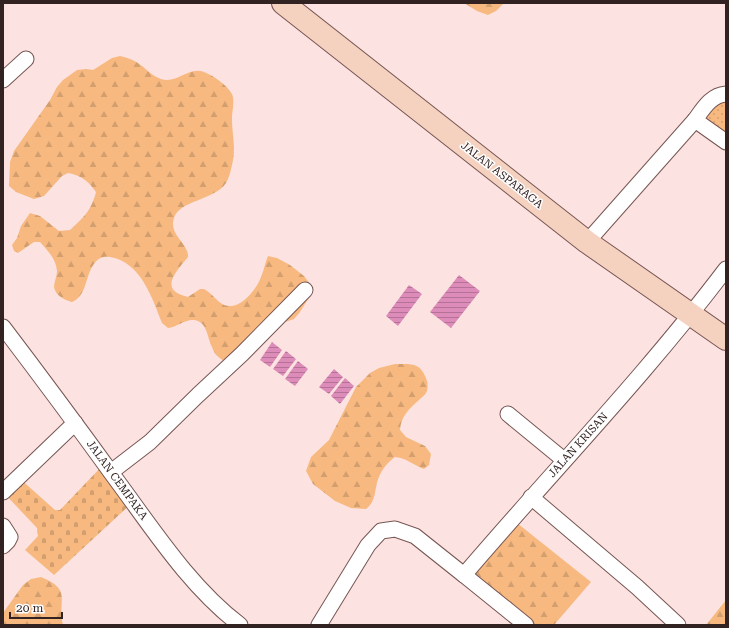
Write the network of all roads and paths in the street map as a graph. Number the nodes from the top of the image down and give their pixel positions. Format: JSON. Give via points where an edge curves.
{"nodes":[{"id":1,"x":283,"y":3,"type":"edge"},
{"id":2,"x":26,"y":59,"type":"dead end"},
{"id":3,"x":3,"y":80,"type":"edge"},
{"id":4,"x":726,"y":94,"type":"edge"},
{"id":5,"x":695,"y":120,"type":"junction"},
{"id":6,"x":726,"y":142,"type":"edge"},
{"id":7,"x":587,"y":242,"type":"junction"},
{"id":8,"x":726,"y":269,"type":"edge"},
{"id":9,"x":305,"y":290,"type":"dead end"},
{"id":10,"x":691,"y":315,"type":"junction"},
{"id":11,"x":3,"y":327,"type":"edge"},
{"id":12,"x":726,"y":339,"type":"edge"},
{"id":13,"x":508,"y":414,"type":"dead end"},
{"id":14,"x":75,"y":423,"type":"junction"},
{"id":15,"x":564,"y":460,"type":"junction"},
{"id":16,"x":111,"y":472,"type":"junction"},
{"id":17,"x":3,"y":492,"type":"edge"},
{"id":18,"x":531,"y":497,"type":"junction"},
{"id":19,"x":3,"y":526,"type":"edge"},
{"id":20,"x":3,"y":546,"type":"edge"},
{"id":21,"x":464,"y":575,"type":"junction"},
{"id":22,"x":240,"y":625,"type":"edge"},
{"id":23,"x":319,"y":625,"type":"edge"},
{"id":24,"x":526,"y":625,"type":"edge"},
{"id":25,"x":678,"y":625,"type":"edge"}],
"edges":[{"from":1,"to":7,"type":"street","name":"JALAN ASPARAGA"},
{"from":2,"to":3,"type":"street"},
{"from":4,"to":5,"type":"street","via":[[717,95]]},
{"from":5,"to":6,"type":"street"},
{"from":5,"to":7,"type":"street"},
{"from":7,"to":10,"type":"street","name":"JALAN ASPARAGA"},
{"from":8,"to":10,"type":"street","name":"JALAN KRISAN"},
{"from":9,"to":16,"type":"street","via":[[150,442]]},
{"from":10,"to":12,"type":"street","name":"JALAN ASPARAGA"},
{"from":10,"to":15,"type":"street","name":"JALAN KRISAN","via":[[623,396]]},
{"from":11,"to":14,"type":"street","name":"JALAN CEMPAKA"},
{"from":13,"to":15,"type":"street"},
{"from":14,"to":16,"type":"street","name":"JALAN CEMPAKA"},
{"from":14,"to":17,"type":"street"},
{"from":15,"to":18,"type":"street","name":"JALAN KRISAN"},
{"from":16,"to":22,"type":"street","name":"JALAN CEMPAKA","via":[[166,547],[202,590]]},
{"from":18,"to":21,"type":"street","name":"JALAN KRISAN"},
{"from":18,"to":25,"type":"street"},
{"from":19,"to":20,"type":"street","via":[[10,537]]},
{"from":21,"to":23,"type":"street","via":[[415,536],[395,528],[381,531],[368,545]]},
{"from":21,"to":24,"type":"street"}]}
